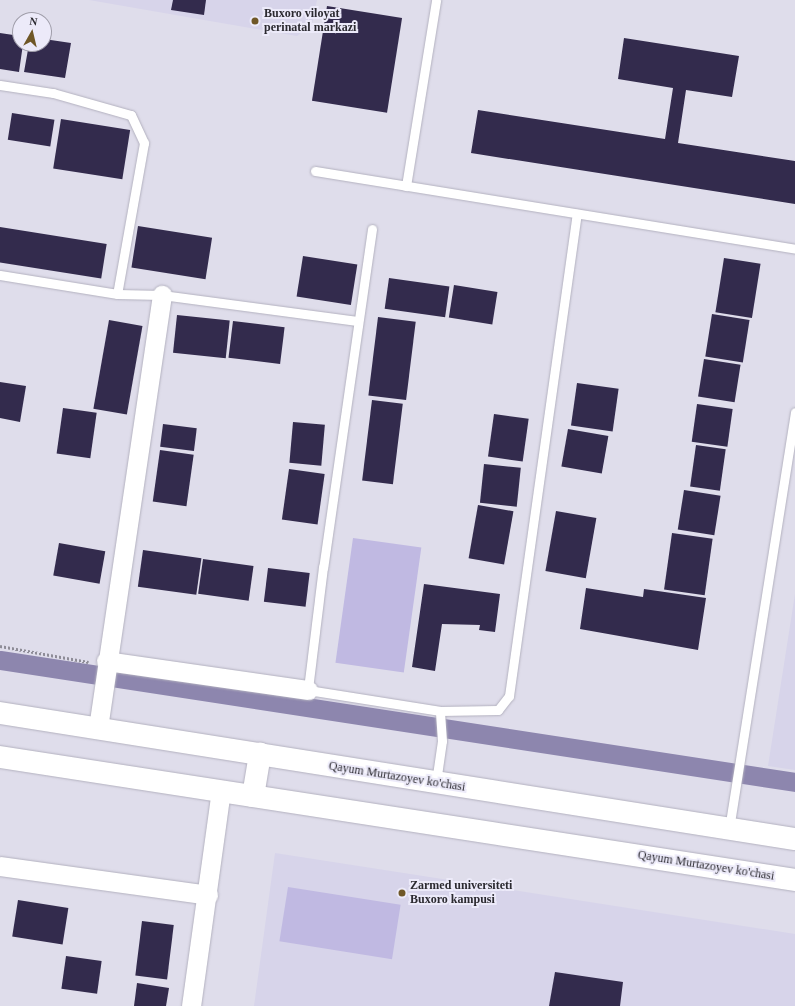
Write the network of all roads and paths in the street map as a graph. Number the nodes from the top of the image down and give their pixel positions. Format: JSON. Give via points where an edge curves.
{"nodes":[{"id":1,"x":436,"y":0,"type":"edge"},
{"id":2,"x":0,"y":85,"type":"edge"},
{"id":3,"x":315,"y":171,"type":"dead end"},
{"id":4,"x":406,"y":186,"type":"junction"},
{"id":5,"x":577,"y":214,"type":"junction"},
{"id":6,"x":372,"y":229,"type":"dead end"},
{"id":7,"x":795,"y":249,"type":"edge"},
{"id":8,"x":0,"y":275,"type":"edge"},
{"id":9,"x":117,"y":294,"type":"junction"},
{"id":10,"x":162,"y":295,"type":"junction"},
{"id":11,"x":357,"y":321,"type":"junction"},
{"id":12,"x":795,"y":412,"type":"edge"},
{"id":13,"x":0,"y":646,"type":"edge"},
{"id":14,"x":105,"y":670,"type":"junction"},
{"id":15,"x":308,"y":690,"type":"junction"},
{"id":16,"x":440,"y":710,"type":"junction"},
{"id":17,"x":0,"y":713,"type":"edge"},
{"id":18,"x":98,"y":728,"type":"junction"},
{"id":19,"x":260,"y":754,"type":"junction"},
{"id":20,"x":0,"y":757,"type":"edge"},
{"id":21,"x":436,"y":784,"type":"junction"},
{"id":22,"x":221,"y":791,"type":"junction"},
{"id":23,"x":253,"y":796,"type":"junction"},
{"id":24,"x":731,"y":821,"type":"junction"},
{"id":25,"x":795,"y":840,"type":"edge"},
{"id":26,"x":0,"y":866,"type":"edge"},
{"id":27,"x":795,"y":880,"type":"edge"},
{"id":28,"x":208,"y":895,"type":"junction"},
{"id":29,"x":191,"y":1006,"type":"edge"}],
"edges":[{"from":1,"to":4,"type":"lane"},
{"from":2,"to":9,"type":"lane","via":[[53,93],[131,115],[144,143]]},
{"from":3,"to":4,"type":"lane"},
{"from":4,"to":5,"type":"lane"},
{"from":5,"to":7,"type":"lane"},
{"from":5,"to":16,"type":"lane","via":[[509,696],[498,710]]},
{"from":6,"to":11,"type":"lane"},
{"from":8,"to":9,"type":"lane"},
{"from":9,"to":10,"type":"lane"},
{"from":10,"to":11,"type":"lane"},
{"from":10,"to":14,"type":"street"},
{"from":11,"to":15,"type":"lane"},
{"from":12,"to":24,"type":"lane"},
{"from":13,"to":14,"type":"path"},
{"from":14,"to":15,"type":"street"},
{"from":14,"to":18,"type":"street"},
{"from":15,"to":16,"type":"lane"},
{"from":16,"to":21,"type":"lane","via":[[438,722],[442,741]]},
{"from":17,"to":18,"type":"street","name":"Qayum Murtazoyev ko'chasi"},
{"from":18,"to":19,"type":"street","name":"Qayum Murtazoyev ko'chasi"},
{"from":19,"to":21,"type":"street","name":"Qayum Murtazoyev ko'chasi"},
{"from":19,"to":23,"type":"street"},
{"from":20,"to":22,"type":"street","name":"Qayum Murtazoyev ko'chasi"},
{"from":21,"to":24,"type":"street","name":"Qayum Murtazoyev ko'chasi"},
{"from":22,"to":23,"type":"street","name":"Qayum Murtazoyev ko'chasi"},
{"from":22,"to":28,"type":"street"},
{"from":23,"to":27,"type":"street","name":"Qayum Murtazoyev ko'chasi"},
{"from":24,"to":25,"type":"street","name":"Qayum Murtazoyev ko'chasi"},
{"from":26,"to":28,"type":"street"},
{"from":28,"to":29,"type":"street"}]}
